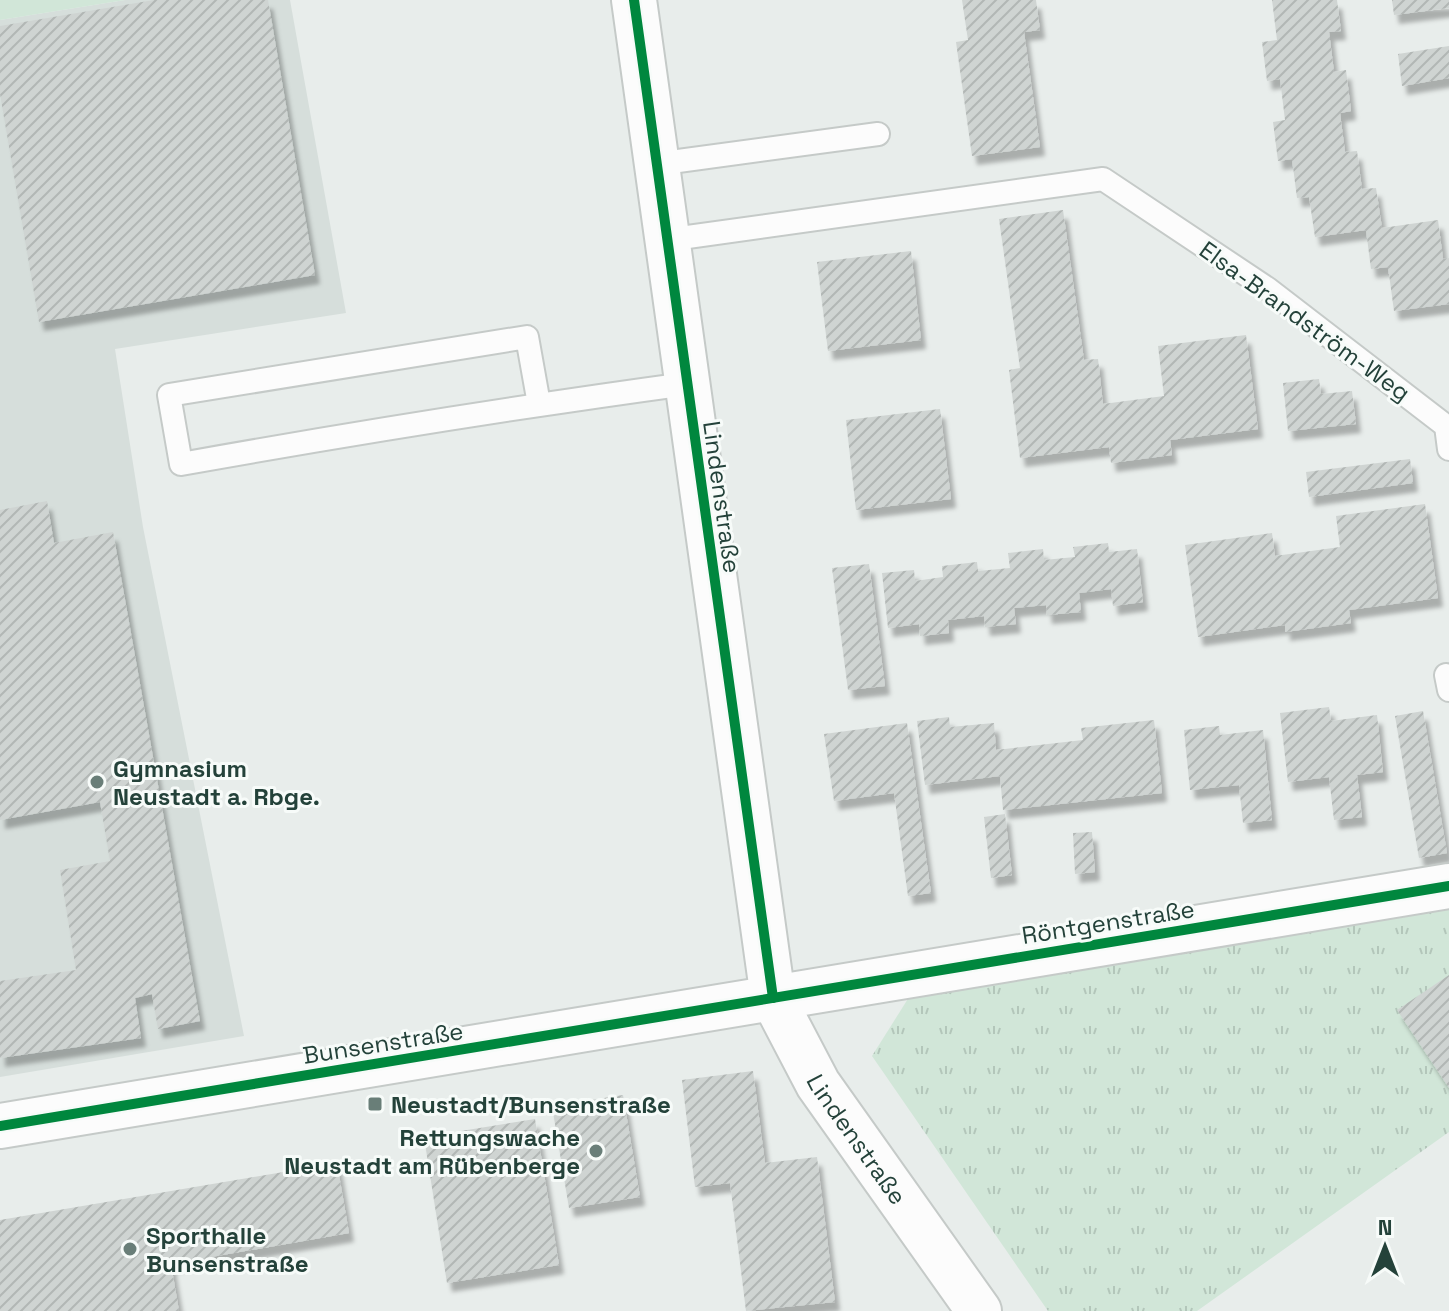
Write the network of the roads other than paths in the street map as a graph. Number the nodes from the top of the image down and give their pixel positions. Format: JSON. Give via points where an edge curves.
{"nodes":[{"id":1,"x":634,"y":0,"type":"edge"},
{"id":2,"x":878,"y":134,"type":"dead end"},
{"id":3,"x":656,"y":164,"type":"junction"},
{"id":4,"x":666,"y":240,"type":"junction"},
{"id":5,"x":686,"y":384,"type":"junction"},
{"id":6,"x":539,"y":404,"type":"junction"},
{"id":7,"x":1449,"y":449,"type":"edge"},
{"id":8,"x":1449,"y":886,"type":"edge"},
{"id":9,"x":773,"y":998,"type":"junction"},
{"id":10,"x":0,"y":1126,"type":"edge"},
{"id":11,"x":979,"y":1311,"type":"edge"}],
"edges":[{"from":1,"to":3,"type":"street","name":"Lindenstraße"},
{"from":2,"to":3,"type":"lane"},
{"from":3,"to":4,"type":"street","name":"Lindenstraße"},
{"from":4,"to":5,"type":"street","name":"Lindenstraße"},
{"from":4,"to":7,"type":"lane","name":"Elsa-Brandström-Weg","via":[[1103,179],[1268,289],[1446,426]]},
{"from":5,"to":6,"type":"lane"},
{"from":5,"to":9,"type":"street","name":"Lindenstraße"},
{"from":6,"to":6,"type":"lane","via":[[181,464],[169,395],[527,337]]},
{"from":8,"to":9,"type":"street","name":"Röntgenstraße"},
{"from":9,"to":10,"type":"street","name":"Bunsenstraße"},
{"from":9,"to":11,"type":"street","name":"Lindenstraße","via":[[818,1084]]}]}
